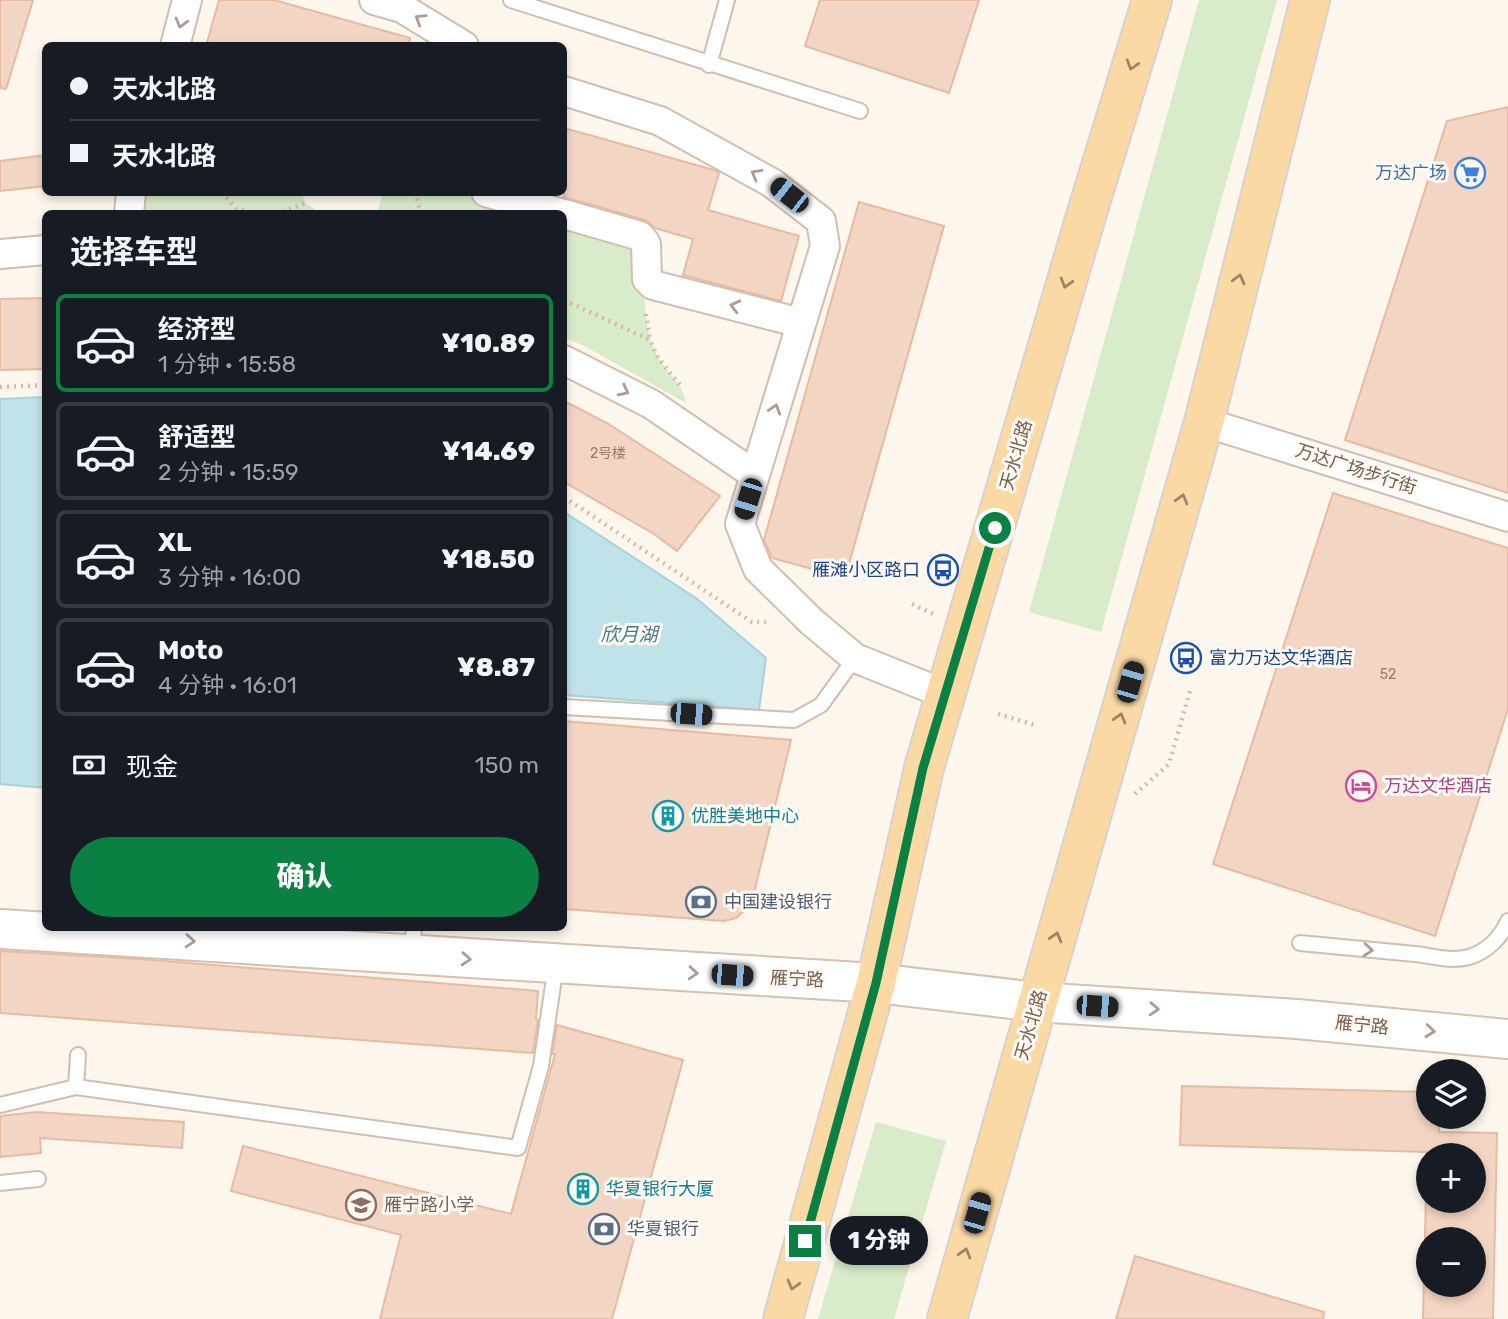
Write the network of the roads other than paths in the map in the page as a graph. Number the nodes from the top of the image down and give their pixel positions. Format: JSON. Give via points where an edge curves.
{"nodes":[{"id":1,"x":187,"y":0,"type":"edge"},
{"id":2,"x":374,"y":0,"type":"edge"},
{"id":3,"x":511,"y":0,"type":"edge"},
{"id":4,"x":727,"y":0,"type":"edge"},
{"id":5,"x":1152,"y":0,"type":"edge"},
{"id":6,"x":1310,"y":0,"type":"edge"},
{"id":7,"x":176,"y":42,"type":"edge"},
{"id":8,"x":457,"y":42,"type":"edge"},
{"id":9,"x":709,"y":65,"type":"junction"},
{"id":10,"x":567,"y":92,"type":"edge"},
{"id":11,"x":860,"y":111,"type":"dead end"},
{"id":12,"x":500,"y":196,"type":"edge"},
{"id":13,"x":549,"y":210,"type":"edge"},
{"id":14,"x":567,"y":215,"type":"edge"},
{"id":15,"x":42,"y":250,"type":"edge"},
{"id":16,"x":0,"y":254,"type":"edge"},
{"id":17,"x":801,"y":323,"type":"junction"},
{"id":18,"x":567,"y":362,"type":"edge"},
{"id":19,"x":1204,"y":422,"type":"junction"},
{"id":20,"x":755,"y":475,"type":"junction"},
{"id":21,"x":1508,"y":517,"type":"edge"},
{"id":22,"x":855,"y":658,"type":"junction"},
{"id":23,"x":945,"y":694,"type":"junction"},
{"id":24,"x":567,"y":707,"type":"edge"},
{"id":25,"x":1508,"y":921,"type":"edge"},
{"id":26,"x":0,"y":929,"type":"edge"},
{"id":27,"x":413,"y":941,"type":"edge"},
{"id":28,"x":1300,"y":943,"type":"dead end"},
{"id":29,"x":556,"y":964,"type":"junction"},
{"id":30,"x":876,"y":983,"type":"junction"},
{"id":31,"x":1037,"y":1002,"type":"junction"},
{"id":32,"x":1507,"y":1036,"type":"edge"},
{"id":33,"x":78,"y":1055,"type":"dead end"},
{"id":34,"x":76,"y":1087,"type":"junction"},
{"id":35,"x":0,"y":1105,"type":"edge"},
{"id":36,"x":38,"y":1179,"type":"dead end"},
{"id":37,"x":0,"y":1183,"type":"edge"},
{"id":38,"x":783,"y":1319,"type":"edge"},
{"id":39,"x":947,"y":1319,"type":"edge"}],
"edges":[{"from":1,"to":7,"type":"street","one_way":true},
{"from":8,"to":2,"type":"street","one_way":true,"via":[[402,8]]},
{"from":3,"to":9,"type":"lane"},
{"from":4,"to":9,"type":"lane"},
{"from":5,"to":23,"type":"main road","name":"天水北路","one_way":true},
{"from":19,"to":6,"type":"main road","name":"天水北路","one_way":true},
{"from":9,"to":11,"type":"lane"},
{"from":17,"to":10,"type":"street","one_way":true,"via":[[825,246],[821,221],[772,183],[660,121]]},
{"from":12,"to":13,"type":"street"},
{"from":17,"to":14,"type":"street","one_way":true,"via":[[653,285],[647,279],[646,244],[640,236]]},
{"from":15,"to":16,"type":"street"},
{"from":20,"to":17,"type":"street","one_way":true},
{"from":18,"to":20,"type":"street","one_way":true,"via":[[651,404]]},
{"from":19,"to":21,"type":"street","name":"万达广场步行街"},
{"from":31,"to":19,"type":"main road","name":"天水北路","one_way":true},
{"from":20,"to":22,"type":"street","via":[[740,524],[758,569]]},
{"from":22,"to":23,"type":"street"},
{"from":22,"to":24,"type":"lane","via":[[821,705],[794,720]]},
{"from":23,"to":30,"type":"main road","name":"天水北路","via":[[923,768]]},
{"from":28,"to":25,"type":"lane","one_way":true,"via":[[1450,960],[1490,946]]},
{"from":26,"to":27,"type":"main road","name":"雁宁路","one_way":true,"via":[[86,940]]},
{"from":27,"to":29,"type":"main road","name":"雁宁路","one_way":true},
{"from":29,"to":30,"type":"main road","name":"雁宁路","one_way":true},
{"from":29,"to":34,"type":"lane","via":[[541,1066],[518,1148]]},
{"from":30,"to":31,"type":"main road","name":"雁宁路"},
{"from":30,"to":38,"type":"main road","name":"天水北路","one_way":true},
{"from":31,"to":32,"type":"main road","name":"雁宁路","one_way":true},
{"from":39,"to":31,"type":"main road","name":"天水北路","one_way":true},
{"from":33,"to":34,"type":"lane"},
{"from":34,"to":35,"type":"lane"},
{"from":36,"to":37,"type":"lane"}]}
